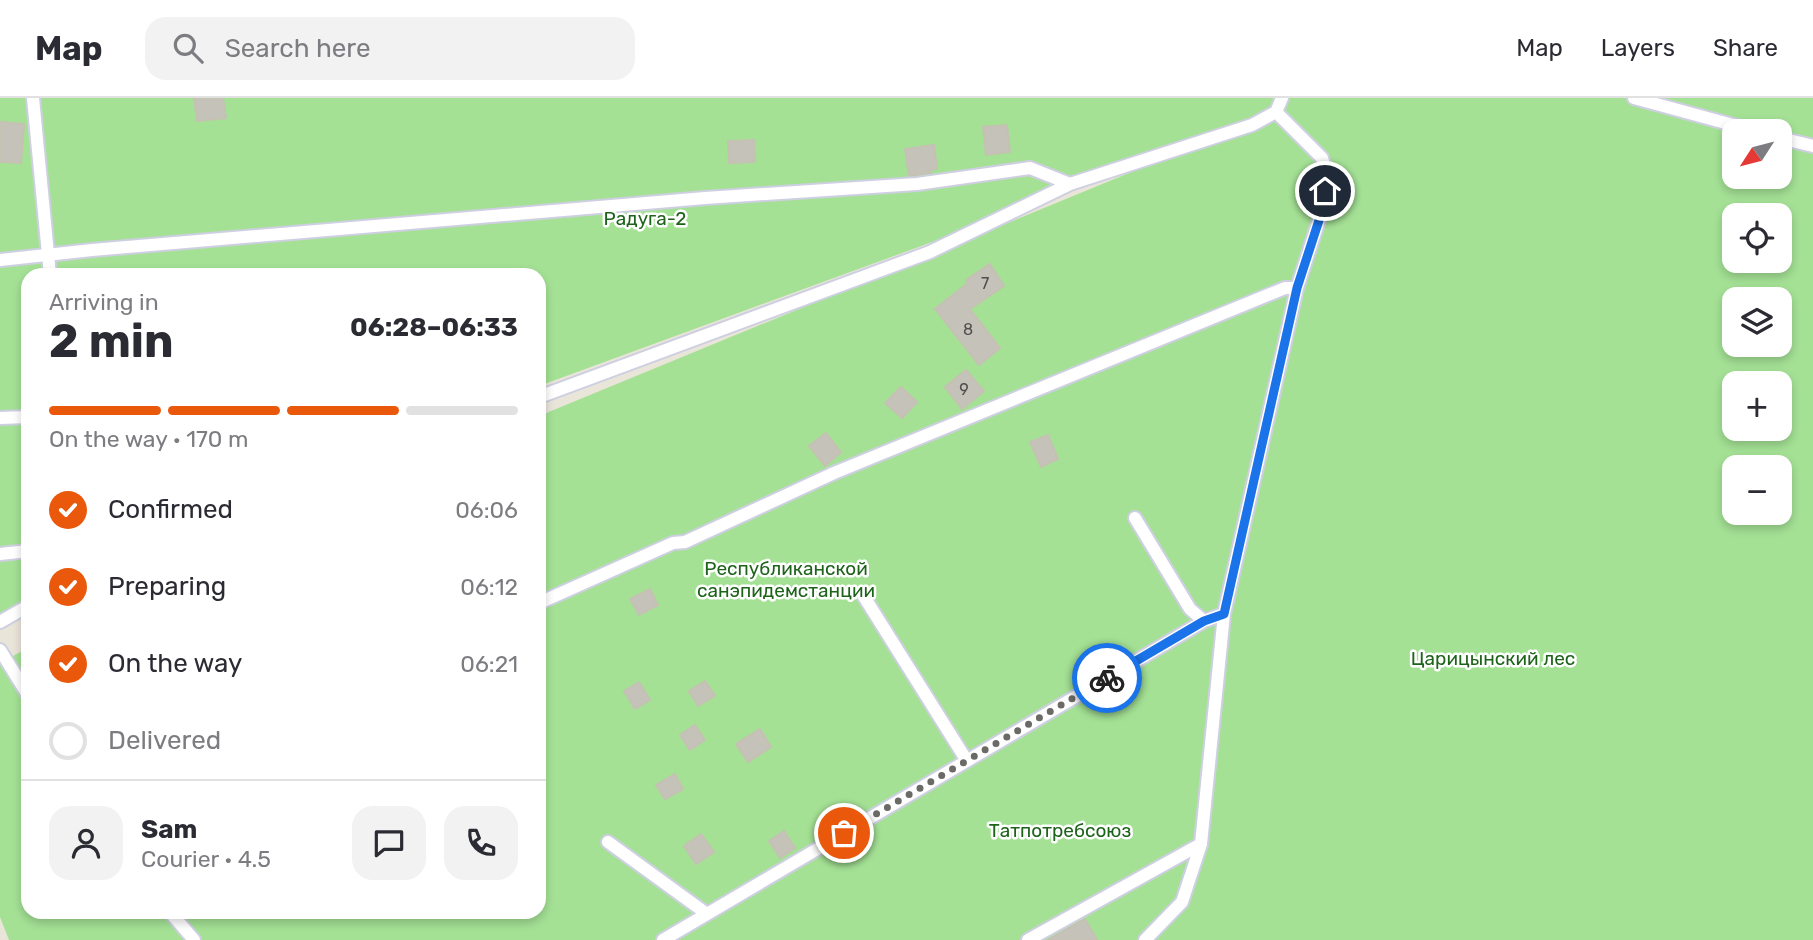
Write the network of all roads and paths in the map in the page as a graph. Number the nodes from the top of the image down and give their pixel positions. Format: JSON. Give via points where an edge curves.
{"nodes":[{"id":1,"x":33,"y":98,"type":"edge"},
{"id":2,"x":1282,"y":98,"type":"edge"},
{"id":3,"x":1634,"y":98,"type":"edge"},
{"id":4,"x":1276,"y":112,"type":"junction"},
{"id":5,"x":1722,"y":122,"type":"edge"},
{"id":6,"x":1792,"y":141,"type":"edge"},
{"id":7,"x":1813,"y":146,"type":"edge"},
{"id":8,"x":1070,"y":184,"type":"junction"},
{"id":9,"x":48,"y":255,"type":"junction"},
{"id":10,"x":0,"y":260,"type":"edge"},
{"id":11,"x":49,"y":268,"type":"edge"},
{"id":12,"x":1297,"y":288,"type":"junction"},
{"id":13,"x":546,"y":394,"type":"edge"},
{"id":14,"x":21,"y":416,"type":"edge"},
{"id":15,"x":0,"y":418,"type":"edge"},
{"id":16,"x":1135,"y":518,"type":"dead end"},
{"id":17,"x":21,"y":552,"type":"edge"},
{"id":18,"x":0,"y":554,"type":"edge"},
{"id":19,"x":863,"y":596,"type":"dead end"},
{"id":20,"x":546,"y":600,"type":"edge"},
{"id":21,"x":21,"y":610,"type":"edge"},
{"id":22,"x":1224,"y":614,"type":"junction"},
{"id":23,"x":1204,"y":621,"type":"junction"},
{"id":24,"x":0,"y":622,"type":"edge"},
{"id":25,"x":0,"y":650,"type":"edge"},
{"id":26,"x":21,"y":684,"type":"edge"},
{"id":27,"x":967,"y":761,"type":"junction"},
{"id":28,"x":608,"y":842,"type":"dead end"},
{"id":29,"x":1201,"y":845,"type":"junction"},
{"id":30,"x":707,"y":914,"type":"junction"},
{"id":31,"x":176,"y":919,"type":"edge"},
{"id":32,"x":194,"y":940,"type":"edge"},
{"id":33,"x":663,"y":940,"type":"edge"},
{"id":34,"x":1028,"y":940,"type":"edge"},
{"id":35,"x":1145,"y":940,"type":"edge"}],
"edges":[{"from":1,"to":9,"type":"lane"},
{"from":2,"to":4,"type":"lane"},
{"from":3,"to":5,"type":"lane"},
{"from":4,"to":8,"type":"lane","via":[[1252,125]]},
{"from":4,"to":12,"type":"lane","via":[[1322,158],[1327,174],[1323,208]]},
{"from":6,"to":7,"type":"lane"},
{"from":8,"to":9,"type":"lane","via":[[1030,168],[917,184]]},
{"from":8,"to":13,"type":"lane","via":[[930,252]]},
{"from":9,"to":10,"type":"lane"},
{"from":9,"to":11,"type":"lane"},
{"from":12,"to":20,"type":"lane","via":[[1285,288],[834,473]]},
{"from":12,"to":22,"type":"lane"},
{"from":14,"to":15,"type":"lane"},
{"from":16,"to":23,"type":"lane","via":[[1190,609]]},
{"from":17,"to":18,"type":"lane"},
{"from":19,"to":27,"type":"lane"},
{"from":21,"to":24,"type":"lane"},
{"from":22,"to":23,"type":"lane"},
{"from":22,"to":29,"type":"lane"},
{"from":23,"to":27,"type":"lane"},
{"from":25,"to":26,"type":"lane"},
{"from":27,"to":30,"type":"lane"},
{"from":28,"to":30,"type":"lane"},
{"from":29,"to":34,"type":"lane"},
{"from":29,"to":35,"type":"lane","via":[[1182,902]]},
{"from":30,"to":33,"type":"lane"},
{"from":31,"to":32,"type":"lane"}]}
